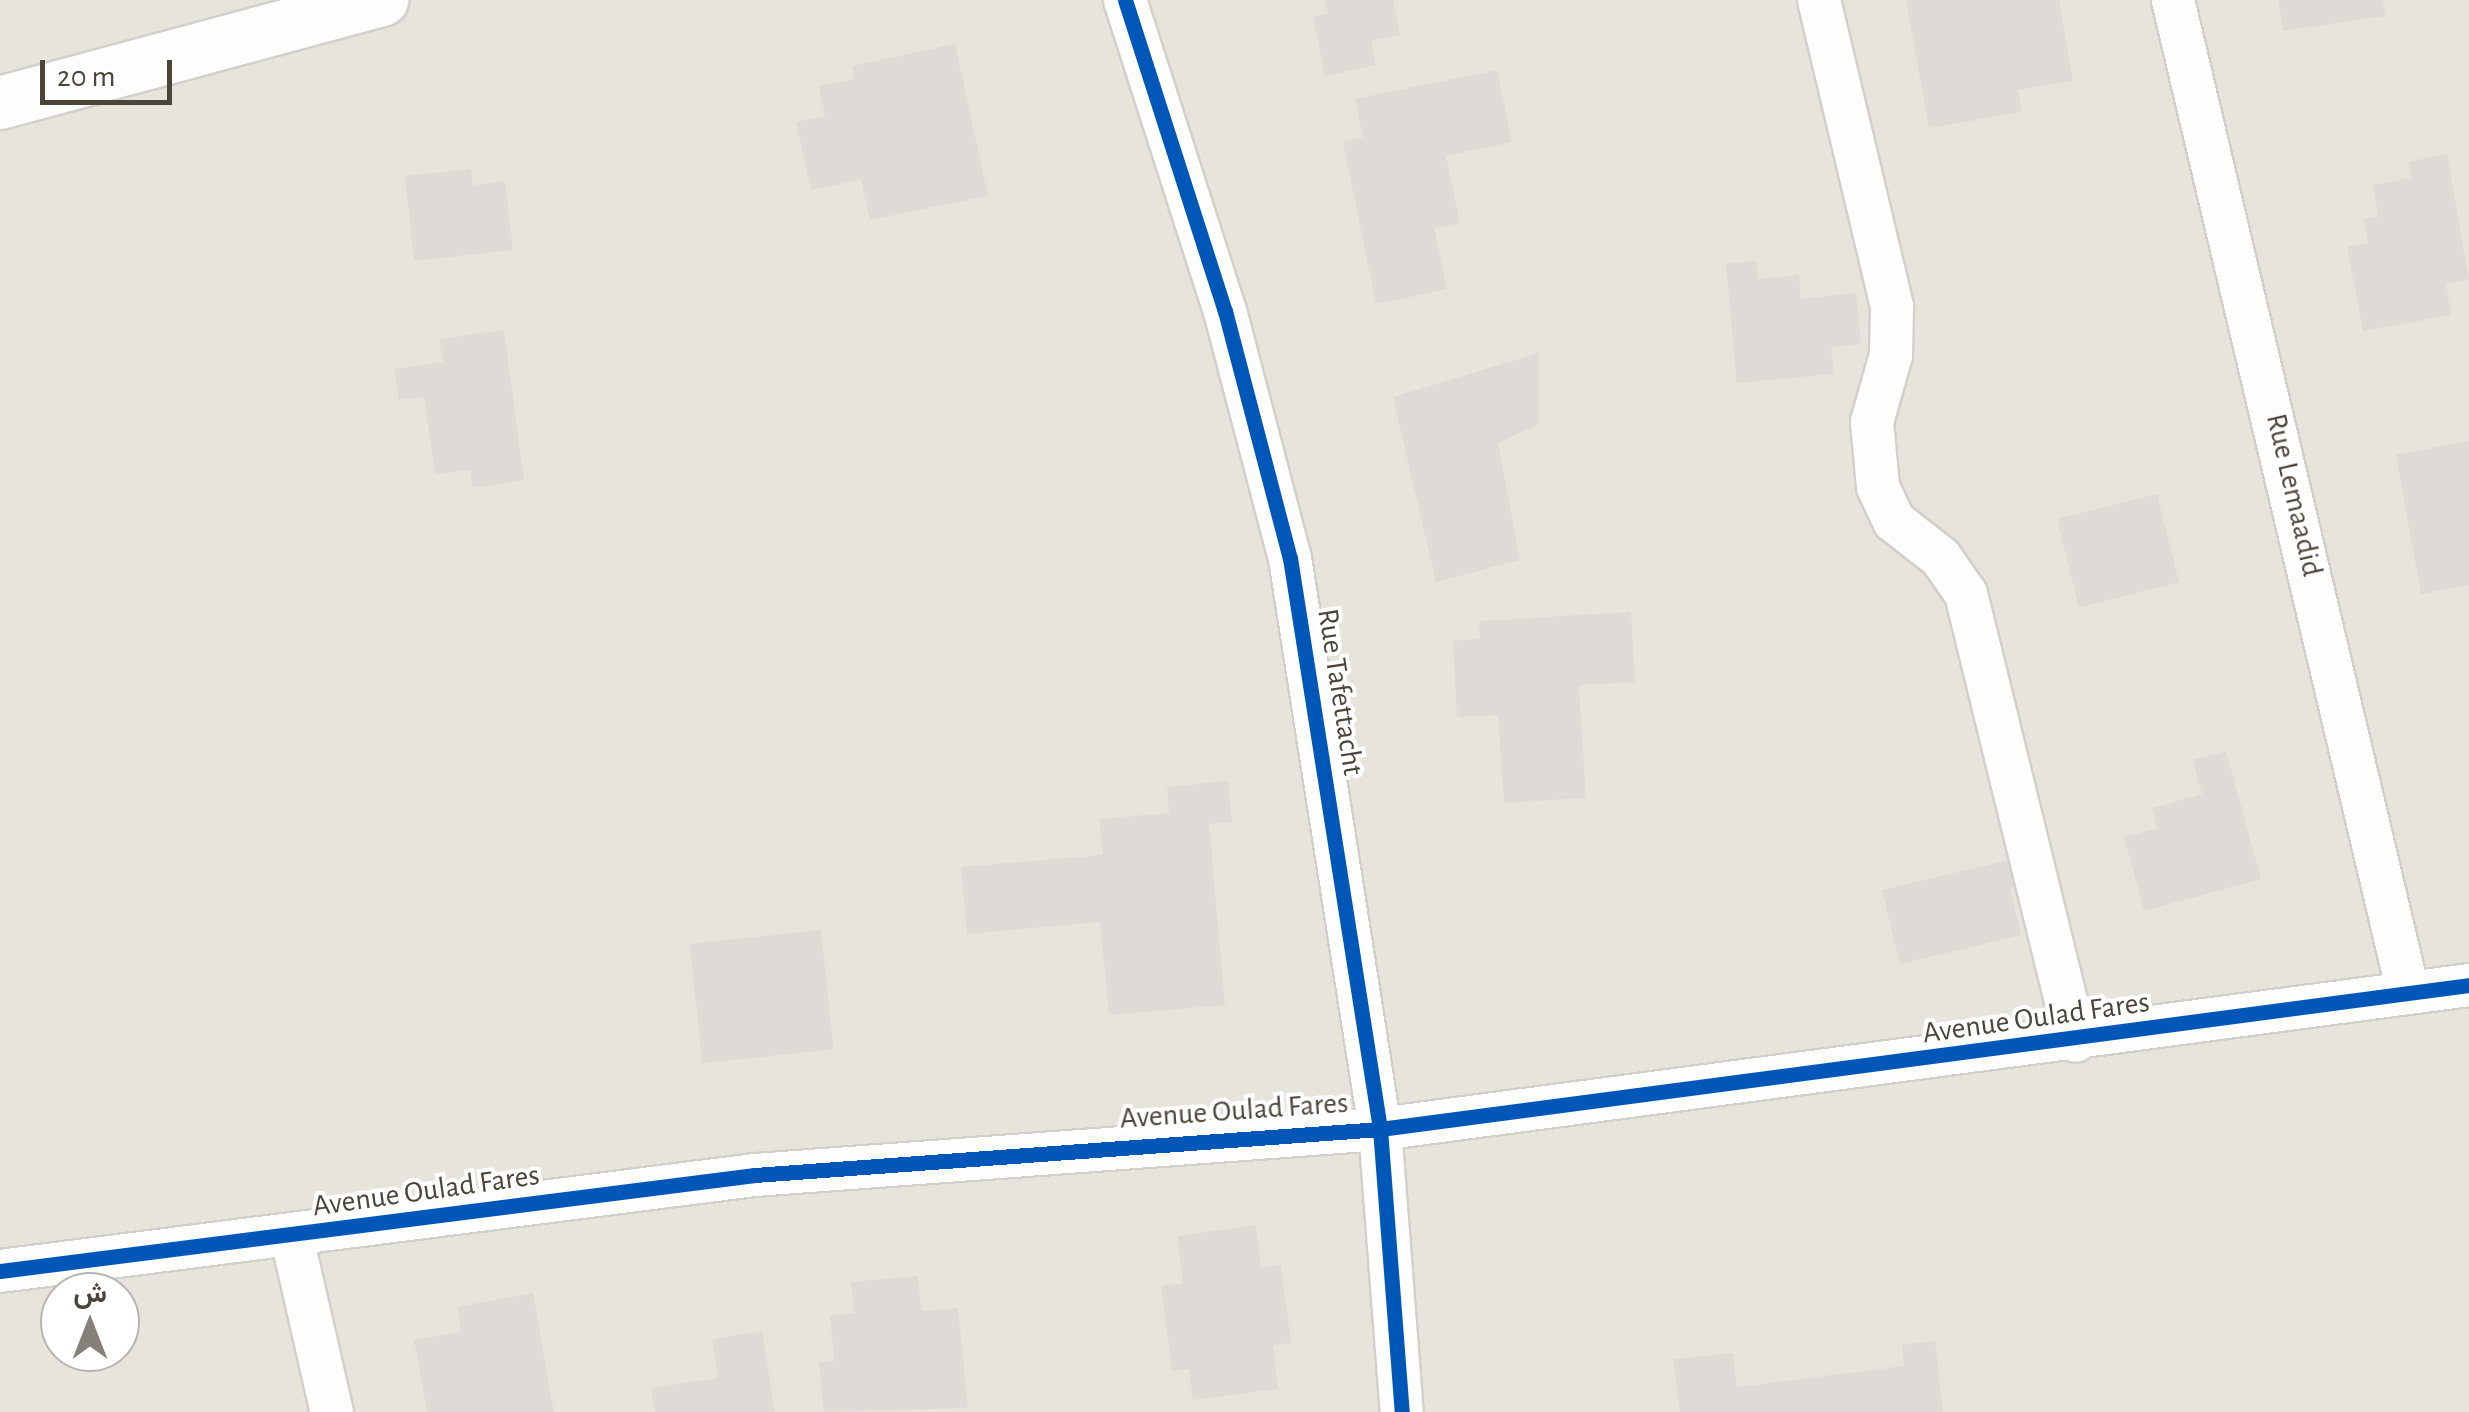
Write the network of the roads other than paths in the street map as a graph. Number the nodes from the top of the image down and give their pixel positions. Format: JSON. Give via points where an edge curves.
{"nodes":[{"id":1,"x":382,"y":0,"type":"edge"},
{"id":2,"x":1125,"y":0,"type":"edge"},
{"id":3,"x":1819,"y":0,"type":"edge"},
{"id":4,"x":2172,"y":0,"type":"edge"},
{"id":5,"x":0,"y":103,"type":"edge"},
{"id":6,"x":2469,"y":985,"type":"edge"},
{"id":7,"x":2408,"y":992,"type":"junction"},
{"id":8,"x":2076,"y":1042,"type":"junction"},
{"id":9,"x":1380,"y":1128,"type":"junction"},
{"id":10,"x":292,"y":1238,"type":"junction"},
{"id":11,"x":0,"y":1271,"type":"edge"},
{"id":12,"x":332,"y":1412,"type":"edge"},
{"id":13,"x":1402,"y":1412,"type":"edge"}],
"edges":[{"from":1,"to":5,"type":"street"},
{"from":2,"to":9,"type":"street","name":"Rue Tafettacht","via":[[1225,311],[1290,558]]},
{"from":3,"to":8,"type":"street","via":[[1892,306],[1891,355],[1872,422],[1878,487],[1894,520],[1941,558],[1966,594]]},
{"from":4,"to":7,"type":"street","name":"Rue Lemaadid"},
{"from":6,"to":7,"type":"street","name":"Avenue Oulad Fares"},
{"from":7,"to":8,"type":"street","name":"Avenue Oulad Fares"},
{"from":8,"to":9,"type":"street","name":"Avenue Oulad Fares"},
{"from":9,"to":10,"type":"street","name":"Avenue Oulad Fares","via":[[754,1175]]},
{"from":9,"to":13,"type":"street","name":"Rue Tafettacht"},
{"from":10,"to":11,"type":"street","name":"Avenue Oulad Fares"},
{"from":10,"to":12,"type":"street"}]}
